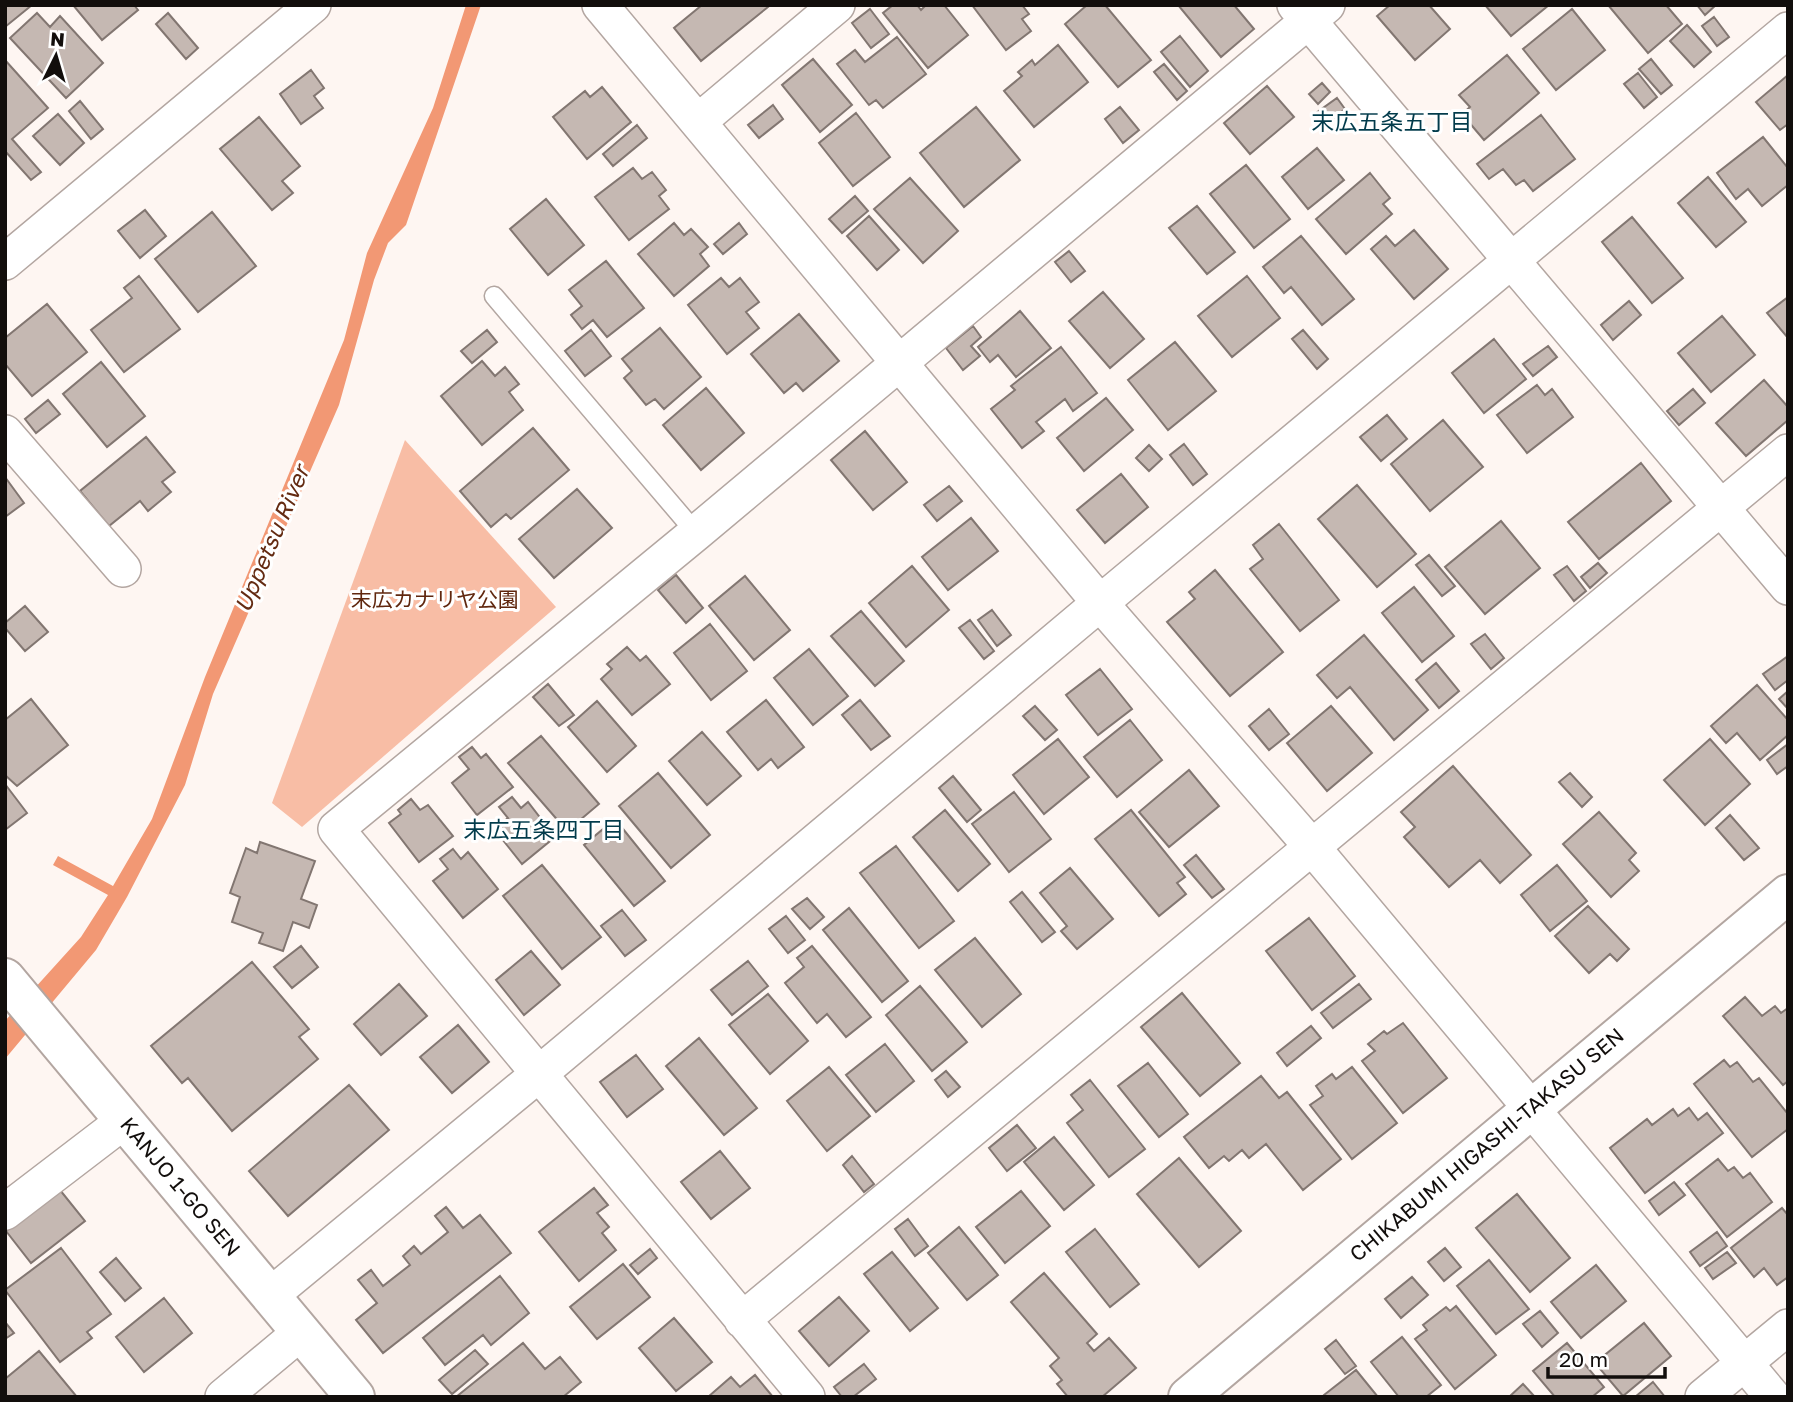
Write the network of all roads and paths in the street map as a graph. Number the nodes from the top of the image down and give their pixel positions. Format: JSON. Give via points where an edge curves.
{"nodes":[{"id":1,"x":313,"y":5,"type":"edge"},
{"id":2,"x":600,"y":5,"type":"edge"},
{"id":3,"x":837,"y":5,"type":"edge"},
{"id":4,"x":1310,"y":10,"type":"edge"},
{"id":5,"x":1788,"y":30,"type":"edge"},
{"id":6,"x":698,"y":122,"type":"junction"},
{"id":7,"x":1512,"y":260,"type":"junction"},
{"id":8,"x":5,"y":262,"type":"edge"},
{"id":9,"x":494,"y":296,"type":"dead end"},
{"id":10,"x":899,"y":362,"type":"junction"},
{"id":11,"x":5,"y":433,"type":"edge"},
{"id":12,"x":1788,"y":452,"type":"edge"},
{"id":13,"x":1721,"y":508,"type":"junction"},
{"id":14,"x":696,"y":533,"type":"junction"},
{"id":15,"x":123,"y":569,"type":"dead end"},
{"id":16,"x":1788,"y":587,"type":"edge"},
{"id":17,"x":1100,"y":603,"type":"junction"},
{"id":18,"x":1312,"y":847,"type":"junction"},
{"id":19,"x":1788,"y":894,"type":"edge"},
{"id":20,"x":5,"y":978,"type":"edge"},
{"id":21,"x":540,"y":1073,"type":"junction"},
{"id":22,"x":1531,"y":1107,"type":"junction"},
{"id":23,"x":124,"y":1121,"type":"junction"},
{"id":24,"x":5,"y":1212,"type":"edge"},
{"id":25,"x":271,"y":1295,"type":"junction"},
{"id":26,"x":742,"y":1320,"type":"junction"},
{"id":27,"x":1788,"y":1326,"type":"edge"},
{"id":28,"x":301,"y":1332,"type":"junction"},
{"id":29,"x":1744,"y":1362,"type":"junction"},
{"id":30,"x":223,"y":1397,"type":"edge"},
{"id":31,"x":355,"y":1397,"type":"edge"},
{"id":32,"x":807,"y":1397,"type":"edge"},
{"id":33,"x":1188,"y":1397,"type":"edge"},
{"id":34,"x":1703,"y":1397,"type":"edge"},
{"id":35,"x":1773,"y":1397,"type":"edge"}],
"edges":[{"from":1,"to":8,"type":"street"},
{"from":2,"to":6,"type":"street"},
{"from":3,"to":6,"type":"street"},
{"from":4,"to":7,"type":"street"},
{"from":4,"to":10,"type":"street"},
{"from":5,"to":7,"type":"street"},
{"from":6,"to":10,"type":"street"},
{"from":7,"to":13,"type":"street"},
{"from":7,"to":17,"type":"street"},
{"from":9,"to":14,"type":"lane"},
{"from":10,"to":14,"type":"street"},
{"from":10,"to":17,"type":"street"},
{"from":11,"to":15,"type":"street"},
{"from":12,"to":13,"type":"street"},
{"from":13,"to":16,"type":"street"},
{"from":13,"to":18,"type":"street"},
{"from":14,"to":21,"type":"street","via":[[336,829]]},
{"from":17,"to":18,"type":"street"},
{"from":17,"to":21,"type":"street"},
{"from":18,"to":22,"type":"street"},
{"from":18,"to":26,"type":"street"},
{"from":19,"to":22,"type":"street","name":"CHIKABUMI HIGASHI-TAKASU SEN"},
{"from":20,"to":23,"type":"street","name":"KANJO 1-GO SEN"},
{"from":21,"to":25,"type":"street"},
{"from":21,"to":26,"type":"street"},
{"from":22,"to":29,"type":"street"},
{"from":22,"to":33,"type":"street","name":"CHIKABUMI HIGASHI-TAKASU SEN"},
{"from":23,"to":24,"type":"street"},
{"from":23,"to":25,"type":"street","name":"KANJO 1-GO SEN"},
{"from":25,"to":28,"type":"street","name":"KANJO 1-GO SEN"},
{"from":26,"to":32,"type":"street"},
{"from":27,"to":29,"type":"street"},
{"from":28,"to":30,"type":"street"},
{"from":28,"to":31,"type":"street","name":"KANJO 1-GO SEN"},
{"from":29,"to":34,"type":"street"},
{"from":29,"to":35,"type":"street"}]}
